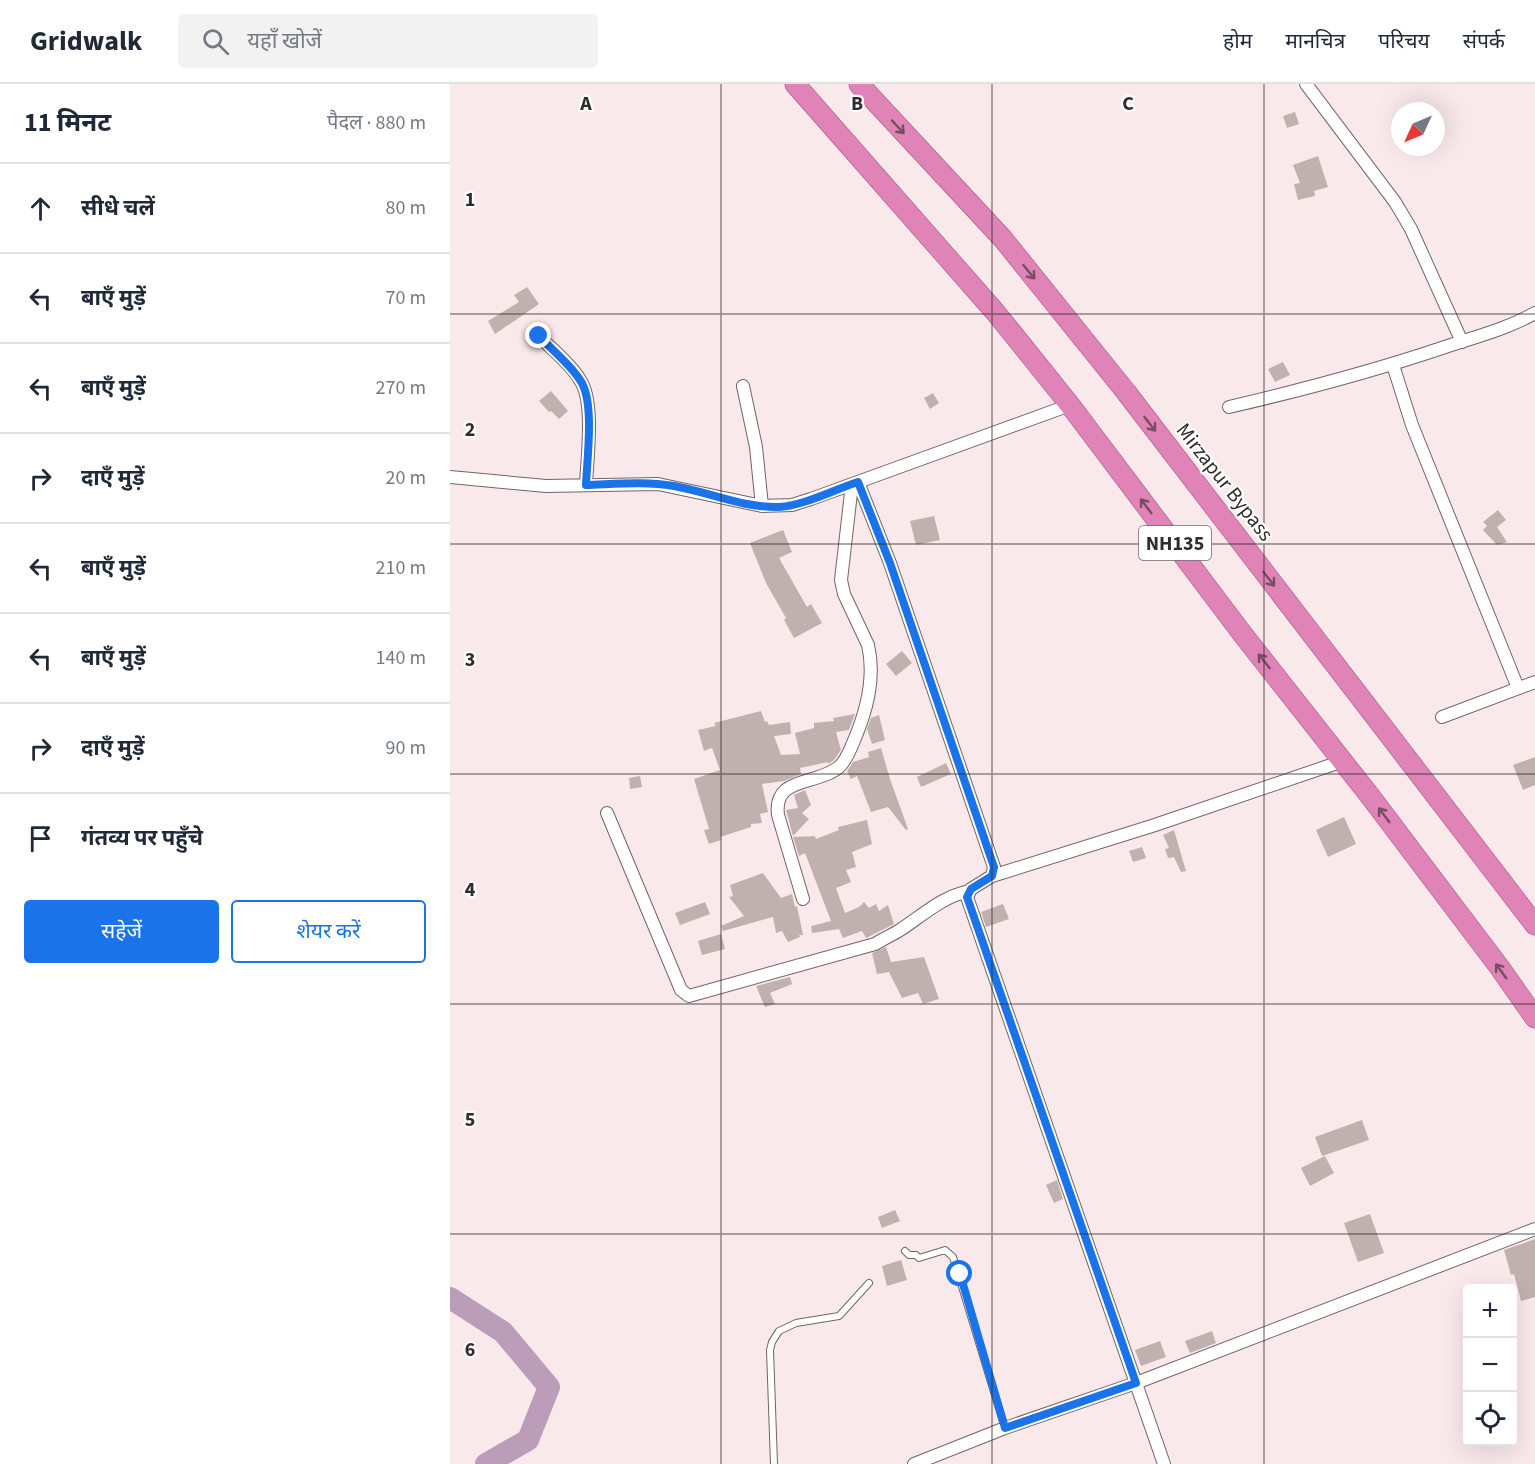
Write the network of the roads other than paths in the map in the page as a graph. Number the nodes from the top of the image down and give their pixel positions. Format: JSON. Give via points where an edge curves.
{"nodes":[{"id":1,"x":795,"y":84,"type":"edge"},
{"id":2,"x":859,"y":84,"type":"edge"},
{"id":3,"x":1306,"y":84,"type":"edge"},
{"id":4,"x":1535,"y":313,"type":"edge"},
{"id":5,"x":539,"y":336,"type":"dead end"},
{"id":6,"x":1462,"y":342,"type":"junction"},
{"id":7,"x":1393,"y":365,"type":"junction"},
{"id":8,"x":743,"y":386,"type":"dead end"},
{"id":9,"x":1070,"y":405,"type":"junction"},
{"id":10,"x":1229,"y":407,"type":"dead end"},
{"id":11,"x":450,"y":477,"type":"edge"},
{"id":12,"x":855,"y":483,"type":"junction"},
{"id":13,"x":586,"y":485,"type":"junction"},
{"id":14,"x":762,"y":506,"type":"junction"},
{"id":15,"x":1535,"y":682,"type":"edge"},
{"id":16,"x":1518,"y":688,"type":"junction"},
{"id":17,"x":1442,"y":717,"type":"dead end"},
{"id":18,"x":1337,"y":763,"type":"dead end"},
{"id":19,"x":607,"y":813,"type":"dead end"},
{"id":20,"x":992,"y":876,"type":"junction"},
{"id":21,"x":969,"y":891,"type":"junction"},
{"id":22,"x":803,"y":899,"type":"dead end"},
{"id":23,"x":1535,"y":925,"type":"edge"},
{"id":24,"x":1535,"y":1018,"type":"edge"},
{"id":25,"x":1535,"y":1229,"type":"edge"},
{"id":26,"x":905,"y":1251,"type":"dead end"},
{"id":27,"x":869,"y":1283,"type":"dead end"},
{"id":28,"x":1136,"y":1383,"type":"junction"},
{"id":29,"x":1005,"y":1428,"type":"junction"},
{"id":30,"x":774,"y":1464,"type":"edge"},
{"id":31,"x":914,"y":1464,"type":"edge"},
{"id":32,"x":1164,"y":1464,"type":"edge"}],
"edges":[{"from":1,"to":9,"type":"highway","number":"NH135","via":[[996,313]]},
{"from":2,"to":23,"type":"highway","name":"Mirzapur Bypass","number":"NH135","one_way":true,"via":[[1003,239]]},
{"from":3,"to":6,"type":"street","via":[[1403,214]]},
{"from":4,"to":6,"type":"street"},
{"from":5,"to":13,"type":"street","via":[[586,390]]},
{"from":6,"to":7,"type":"street"},
{"from":7,"to":10,"type":"street"},
{"from":7,"to":16,"type":"street","via":[[1412,425]]},
{"from":8,"to":14,"type":"street","via":[[756,447]]},
{"from":9,"to":12,"type":"street"},
{"from":24,"to":9,"type":"highway","number":"NH135","one_way":true},
{"from":11,"to":13,"type":"street","via":[[546,486]]},
{"from":12,"to":14,"type":"street","via":[[792,505]]},
{"from":12,"to":20,"type":"street","via":[[890,563],[994,867]]},
{"from":12,"to":22,"type":"street","via":[[841,580],[868,645],[869,690],[863,720],[841,764],[785,789],[779,796],[778,815]]},
{"from":13,"to":14,"type":"street","via":[[658,484]]},
{"from":15,"to":16,"type":"street"},
{"from":16,"to":17,"type":"street"},
{"from":18,"to":20,"type":"street"},
{"from":19,"to":21,"type":"street","via":[[681,990],[689,996],[875,944],[944,900]]},
{"from":20,"to":21,"type":"street"},
{"from":21,"to":28,"type":"street","via":[[967,897]]},
{"from":25,"to":28,"type":"street"},
{"from":26,"to":29,"type":"lane","via":[[919,1258],[945,1250],[953,1257]]},
{"from":27,"to":30,"type":"lane","via":[[839,1316],[796,1323],[775,1334],[771,1350]]},
{"from":28,"to":29,"type":"street"},
{"from":28,"to":32,"type":"street"},
{"from":29,"to":31,"type":"street"}]}
